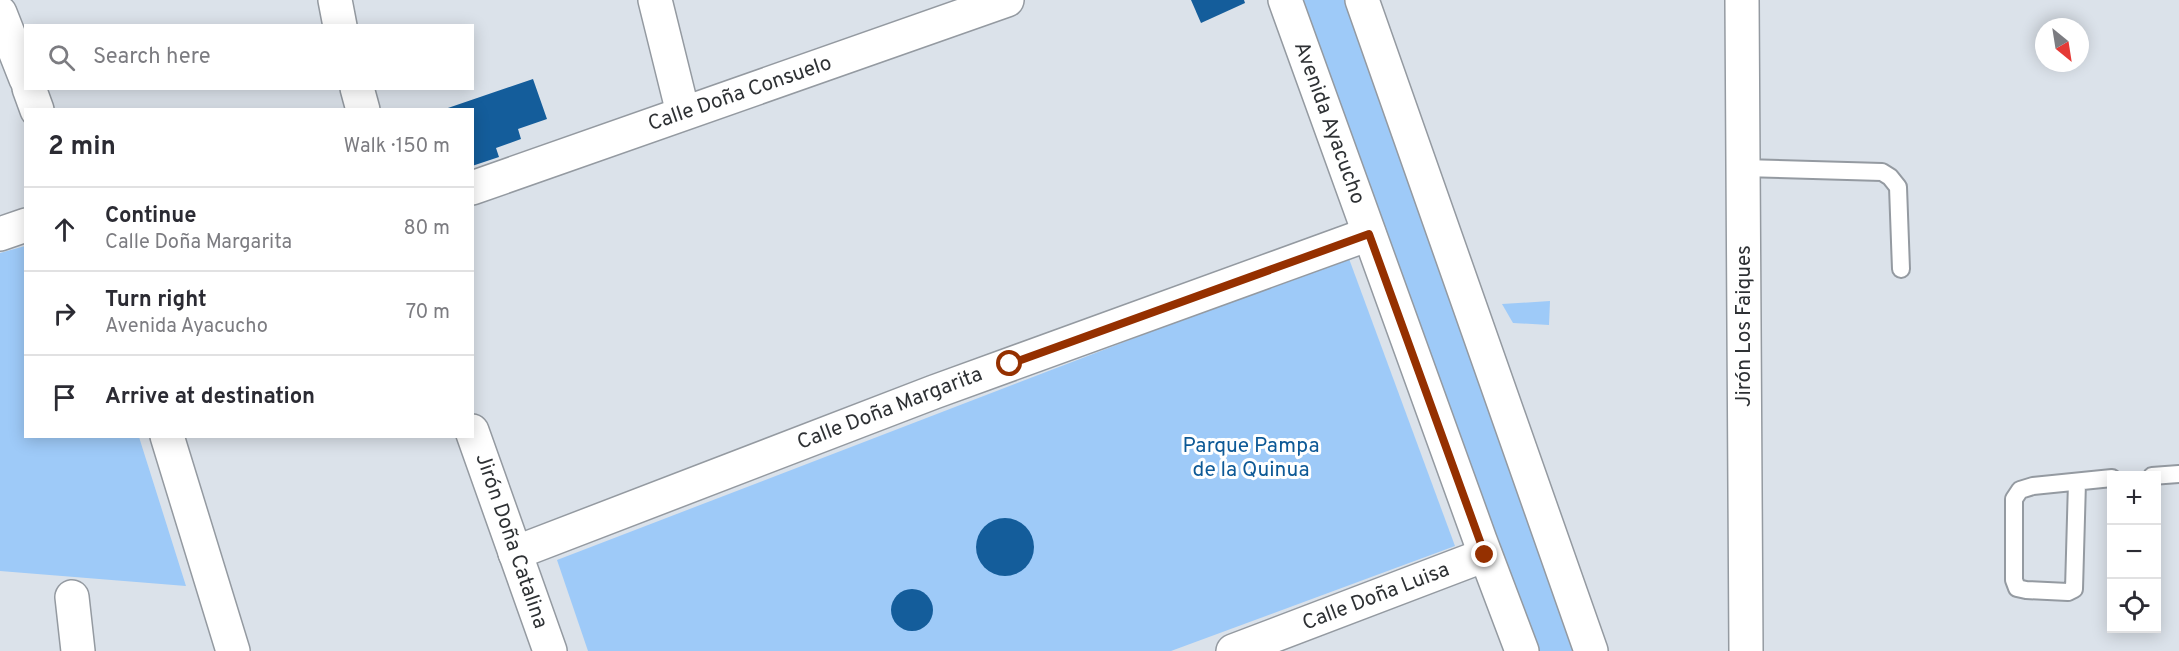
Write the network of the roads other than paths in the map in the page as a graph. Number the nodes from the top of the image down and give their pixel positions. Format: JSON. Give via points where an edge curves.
{"nodes":[{"id":1,"x":335,"y":0,"type":"edge"},
{"id":2,"x":654,"y":0,"type":"edge"},
{"id":3,"x":1007,"y":0,"type":"edge"},
{"id":4,"x":1285,"y":0,"type":"edge"},
{"id":5,"x":1362,"y":0,"type":"edge"},
{"id":6,"x":1742,"y":0,"type":"edge"},
{"id":7,"x":969,"y":6,"type":"edge"},
{"id":8,"x":0,"y":13,"type":"edge"},
{"id":9,"x":340,"y":24,"type":"edge"},
{"id":10,"x":24,"y":74,"type":"edge"},
{"id":11,"x":30,"y":90,"type":"edge"},
{"id":12,"x":358,"y":90,"type":"edge"},
{"id":13,"x":36,"y":108,"type":"edge"},
{"id":14,"x":362,"y":108,"type":"edge"},
{"id":15,"x":683,"y":113,"type":"junction"},
{"id":16,"x":1743,"y":168,"type":"junction"},
{"id":17,"x":474,"y":187,"type":"edge"},
{"id":18,"x":24,"y":226,"type":"edge"},
{"id":19,"x":0,"y":234,"type":"edge"},
{"id":20,"x":1369,"y":234,"type":"junction"},
{"id":21,"x":1901,"y":269,"type":"dead end"},
{"id":22,"x":474,"y":437,"type":"edge"},
{"id":23,"x":168,"y":438,"type":"edge"},
{"id":24,"x":2179,"y":474,"type":"edge"},
{"id":25,"x":2161,"y":475,"type":"edge"},
{"id":26,"x":2107,"y":479,"type":"edge"},
{"id":27,"x":2077,"y":482,"type":"junction"},
{"id":28,"x":515,"y":553,"type":"junction"},
{"id":29,"x":1485,"y":555,"type":"junction"},
{"id":30,"x":72,"y":597,"type":"dead end"},
{"id":31,"x":78,"y":651,"type":"edge"},
{"id":32,"x":233,"y":651,"type":"edge"},
{"id":33,"x":550,"y":651,"type":"edge"},
{"id":34,"x":1233,"y":651,"type":"edge"},
{"id":35,"x":1522,"y":651,"type":"edge"},
{"id":36,"x":1592,"y":651,"type":"edge"},
{"id":37,"x":1746,"y":651,"type":"edge"}],
"edges":[{"from":1,"to":9,"type":"street"},
{"from":2,"to":15,"type":"street"},
{"from":3,"to":7,"type":"street","name":"Calle Doña Consuelo"},
{"from":4,"to":20,"type":"street","name":"Avenida Ayacucho"},
{"from":5,"to":36,"type":"street"},
{"from":6,"to":16,"type":"street","name":"Jirón Los Faiques"},
{"from":7,"to":15,"type":"street","name":"Calle Doña Consuelo"},
{"from":8,"to":10,"type":"street"},
{"from":11,"to":13,"type":"street"},
{"from":12,"to":14,"type":"street"},
{"from":15,"to":17,"type":"street","name":"Calle Doña Consuelo"},
{"from":16,"to":21,"type":"lane","via":[[1882,172],[1890,177],[1898,187]]},
{"from":16,"to":37,"type":"street","name":"Jirón Los Faiques"},
{"from":18,"to":19,"type":"street"},
{"from":20,"to":28,"type":"street","name":"Calle Doña Margarita","via":[[934,392]]},
{"from":20,"to":29,"type":"street","name":"Avenida Ayacucho"},
{"from":22,"to":28,"type":"street","name":"Jirón Doña Catalina"},
{"from":23,"to":32,"type":"street"},
{"from":24,"to":25,"type":"lane"},
{"from":26,"to":27,"type":"lane"},
{"from":27,"to":27,"type":"lane","via":[[2033,486],[2020,490],[2014,499],[2017,588],[2068,592],[2074,589]]},
{"from":28,"to":33,"type":"street","name":"Jirón Doña Catalina"},
{"from":29,"to":34,"type":"street","name":"Calle Doña Luisa"},
{"from":29,"to":35,"type":"street","name":"Avenida Ayacucho"},
{"from":30,"to":31,"type":"street"}]}
